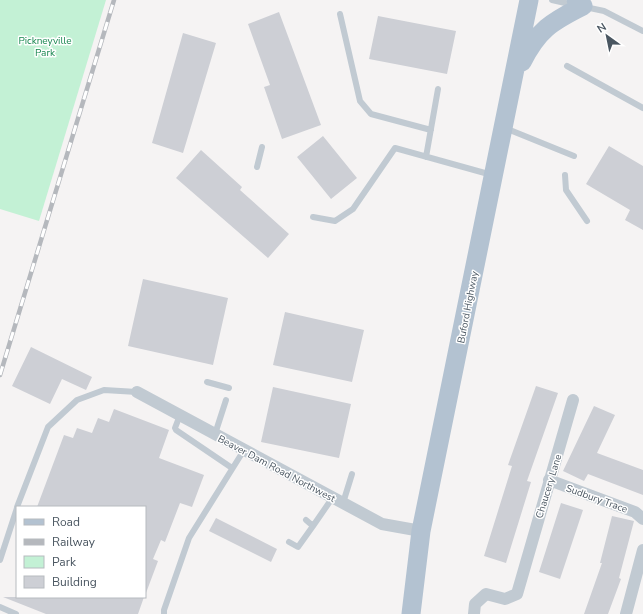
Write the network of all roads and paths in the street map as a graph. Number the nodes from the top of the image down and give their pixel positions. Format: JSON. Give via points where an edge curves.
{"nodes":[{"id":1,"x":529,"y":0,"type":"edge"},
{"id":2,"x":552,"y":0,"type":"edge"},
{"id":3,"x":579,"y":3,"type":"edge"},
{"id":4,"x":340,"y":14,"type":"dead end"},
{"id":5,"x":643,"y":31,"type":"edge"},
{"id":6,"x":567,"y":66,"type":"dead end"},
{"id":7,"x":513,"y":78,"type":"junction"},
{"id":8,"x":438,"y":89,"type":"dead end"},
{"id":9,"x":643,"y":108,"type":"edge"},
{"id":10,"x":503,"y":128,"type":"junction"},
{"id":11,"x":431,"y":130,"type":"junction"},
{"id":12,"x":262,"y":146,"type":"dead end"},
{"id":13,"x":426,"y":156,"type":"junction"},
{"id":14,"x":574,"y":156,"type":"dead end"},
{"id":15,"x":257,"y":167,"type":"dead end"},
{"id":16,"x":494,"y":175,"type":"junction"},
{"id":17,"x":565,"y":175,"type":"dead end"},
{"id":18,"x":313,"y":217,"type":"dead end"},
{"id":19,"x":587,"y":221,"type":"dead end"},
{"id":20,"x":207,"y":382,"type":"dead end"},
{"id":21,"x":229,"y":388,"type":"dead end"},
{"id":22,"x":138,"y":392,"type":"joint"},
{"id":23,"x":226,"y":400,"type":"dead end"},
{"id":24,"x":573,"y":400,"type":"dead end"},
{"id":25,"x":180,"y":415,"type":"junction"},
{"id":26,"x":215,"y":434,"type":"junction"},
{"id":27,"x":244,"y":450,"type":"junction"},
{"id":28,"x":232,"y":468,"type":"junction"},
{"id":29,"x":352,"y":474,"type":"dead end"},
{"id":30,"x":549,"y":480,"type":"junction"},
{"id":31,"x":338,"y":500,"type":"junction"},
{"id":32,"x":17,"y":506,"type":"edge"},
{"id":33,"x":16,"y":510,"type":"edge"},
{"id":34,"x":643,"y":519,"type":"edge"},
{"id":35,"x":306,"y":520,"type":"dead end"},
{"id":36,"x":313,"y":526,"type":"junction"},
{"id":37,"x":421,"y":531,"type":"junction"},
{"id":38,"x":289,"y":542,"type":"dead end"},
{"id":39,"x":643,"y":550,"type":"edge"},
{"id":40,"x":0,"y":560,"type":"edge"},
{"id":41,"x":0,"y":607,"type":"edge"},
{"id":42,"x":16,"y":614,"type":"edge"},
{"id":43,"x":164,"y":614,"type":"edge"},
{"id":44,"x":411,"y":614,"type":"edge"},
{"id":45,"x":474,"y":614,"type":"edge"},
{"id":46,"x":626,"y":614,"type":"edge"}],
"edges":[{"from":1,"to":7,"type":"main road","name":"Buford Highway"},
{"from":2,"to":3,"type":"lane"},
{"from":3,"to":5,"type":"lane","via":[[604,10]]},
{"from":3,"to":7,"type":"main road","via":[[552,22],[531,44]]},
{"from":4,"to":11,"type":"lane","via":[[360,101],[371,114]]},
{"from":6,"to":9,"type":"lane"},
{"from":7,"to":10,"type":"main road","name":"Buford Highway"},
{"from":8,"to":11,"type":"lane"},
{"from":10,"to":14,"type":"lane"},
{"from":10,"to":16,"type":"main road","name":"Buford Highway"},
{"from":11,"to":13,"type":"lane"},
{"from":12,"to":15,"type":"lane"},
{"from":13,"to":16,"type":"lane"},
{"from":13,"to":18,"type":"lane","via":[[395,148],[353,209],[335,221]]},
{"from":16,"to":37,"type":"main road","name":"Buford Highway"},
{"from":17,"to":19,"type":"lane","via":[[566,190]]},
{"from":20,"to":21,"type":"lane"},
{"from":22,"to":25,"type":"street","name":"Beaver Dam Road Northwest"},
{"from":22,"to":32,"type":"lane","via":[[104,390],[77,400],[48,427]]},
{"from":23,"to":26,"type":"lane"},
{"from":24,"to":30,"type":"street","name":"Chaucery Lane"},
{"from":25,"to":26,"type":"street","name":"Beaver Dam Road Northwest"},
{"from":25,"to":28,"type":"lane","via":[[176,430]]},
{"from":26,"to":27,"type":"street","name":"Beaver Dam Road Northwest"},
{"from":27,"to":28,"type":"lane"},
{"from":27,"to":31,"type":"street","name":"Beaver Dam Road Northwest"},
{"from":28,"to":43,"type":"lane","via":[[189,538]]},
{"from":29,"to":31,"type":"lane"},
{"from":30,"to":34,"type":"street","name":"Sudbury Trace","via":[[635,512]]},
{"from":30,"to":45,"type":"street","name":"Chaucery Lane","via":[[517,594],[505,599],[486,594],[475,604]]},
{"from":31,"to":36,"type":"lane"},
{"from":31,"to":37,"type":"street","name":"Beaver Dam Road Northwest","via":[[382,524]]},
{"from":33,"to":40,"type":"lane"},
{"from":35,"to":36,"type":"lane"},
{"from":36,"to":38,"type":"lane","via":[[298,547]]},
{"from":37,"to":44,"type":"main road","name":"Buford Highway"},
{"from":39,"to":46,"type":"street"},
{"from":41,"to":42,"type":"lane"}]}
